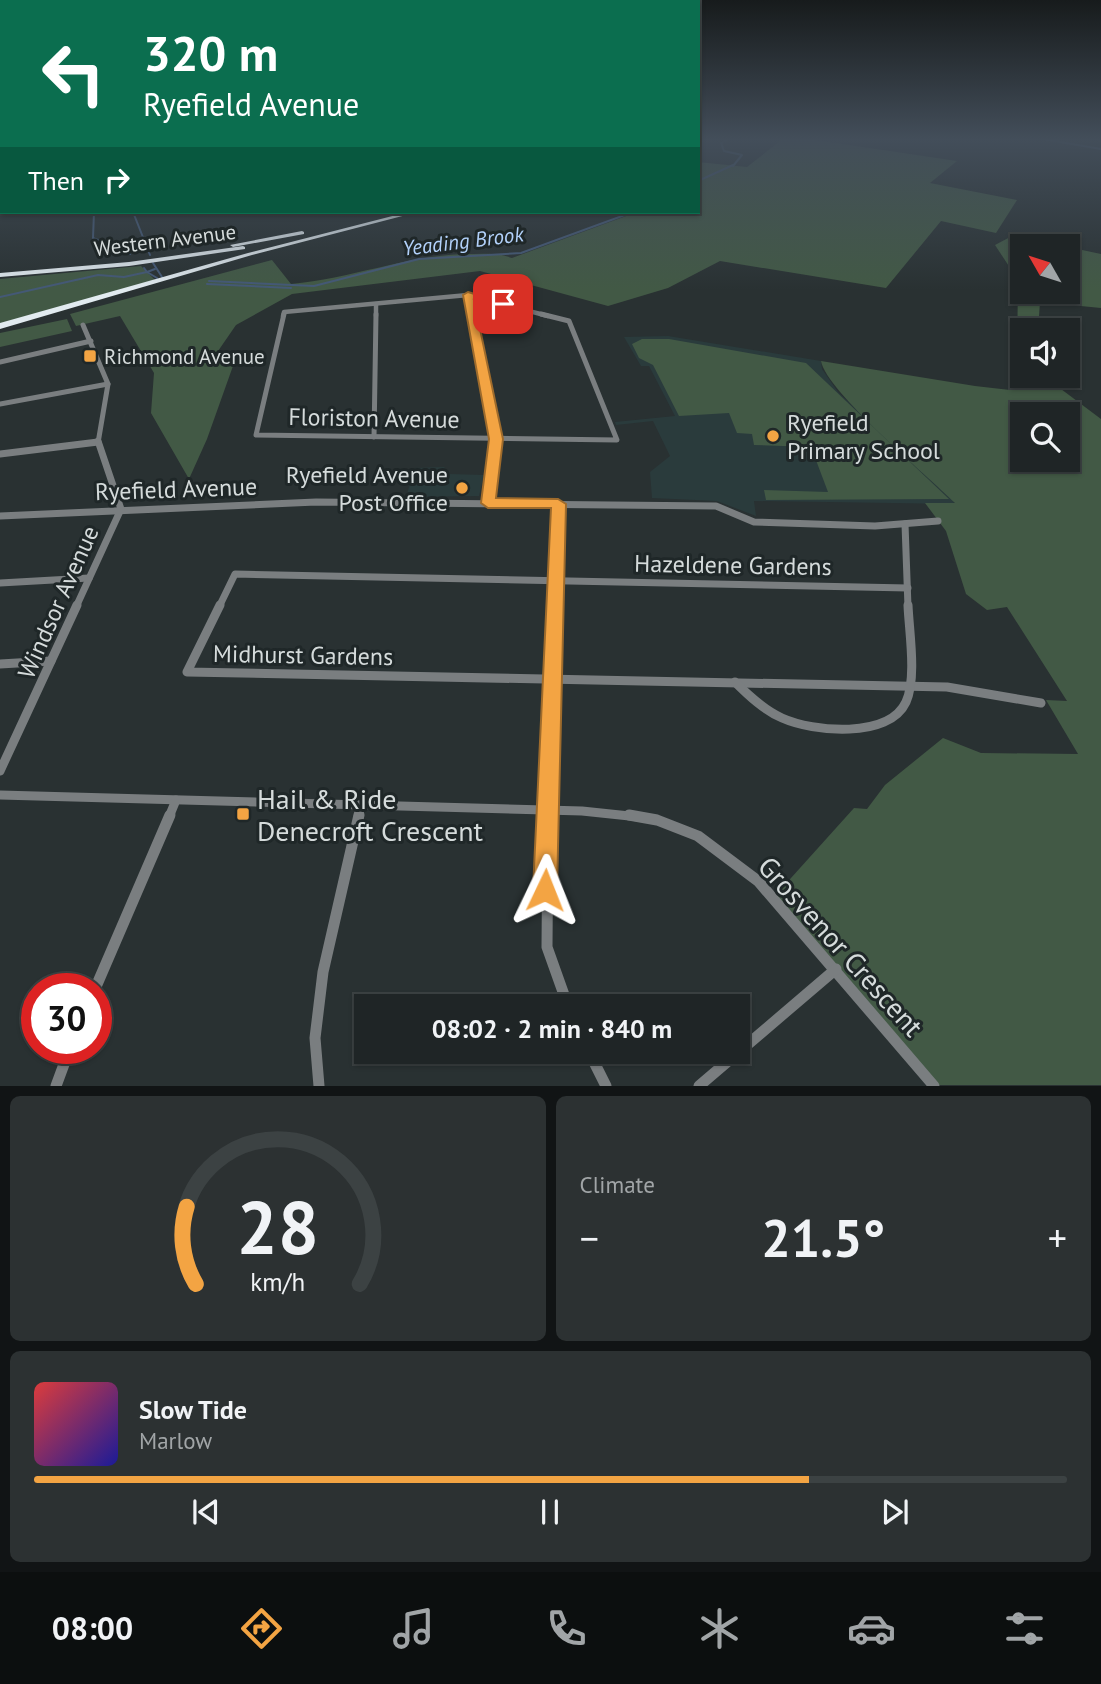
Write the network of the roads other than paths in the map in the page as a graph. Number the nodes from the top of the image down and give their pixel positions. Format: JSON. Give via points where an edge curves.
{"nodes":[{"id":1,"x":388,"y":214,"type":"edge"},
{"id":2,"x":404,"y":214,"type":"edge"},
{"id":3,"x":405,"y":214,"type":"edge"},
{"id":4,"x":0,"y":273,"type":"edge"},
{"id":5,"x":468,"y":295,"type":"junction"},
{"id":6,"x":376,"y":304,"type":"junction"},
{"id":7,"x":83,"y":325,"type":"dead end"},
{"id":8,"x":0,"y":326,"type":"edge"},
{"id":9,"x":91,"y":341,"type":"junction"},
{"id":10,"x":0,"y":362,"type":"edge"},
{"id":11,"x":108,"y":384,"type":"junction"},
{"id":12,"x":0,"y":404,"type":"edge"},
{"id":13,"x":374,"y":437,"type":"junction"},
{"id":14,"x":496,"y":439,"type":"junction"},
{"id":15,"x":98,"y":442,"type":"junction"},
{"id":16,"x":0,"y":454,"type":"edge"},
{"id":17,"x":488,"y":503,"type":"junction"},
{"id":18,"x":558,"y":504,"type":"junction"},
{"id":19,"x":121,"y":509,"type":"junction"},
{"id":20,"x":0,"y":516,"type":"edge"},
{"id":21,"x":938,"y":521,"type":"dead end"},
{"id":22,"x":905,"y":524,"type":"junction"},
{"id":23,"x":89,"y":578,"type":"junction"},
{"id":24,"x":557,"y":580,"type":"junction"},
{"id":25,"x":0,"y":583,"type":"edge"},
{"id":26,"x":908,"y":588,"type":"junction"},
{"id":27,"x":51,"y":661,"type":"junction"},
{"id":28,"x":0,"y":664,"type":"edge"},
{"id":29,"x":554,"y":678,"type":"junction"},
{"id":30,"x":734,"y":682,"type":"junction"},
{"id":31,"x":911,"y":686,"type":"junction"},
{"id":32,"x":1041,"y":703,"type":"dead end"},
{"id":33,"x":0,"y":771,"type":"edge"},
{"id":34,"x":0,"y":795,"type":"edge"},
{"id":35,"x":176,"y":800,"type":"junction"},
{"id":36,"x":361,"y":805,"type":"junction"},
{"id":37,"x":548,"y":810,"type":"junction"},
{"id":38,"x":836,"y":969,"type":"junction"},
{"id":39,"x":102,"y":973,"type":"edge"},
{"id":40,"x":564,"y":994,"type":"edge"},
{"id":41,"x":64,"y":1064,"type":"edge"},
{"id":42,"x":595,"y":1064,"type":"edge"},
{"id":43,"x":55,"y":1086,"type":"edge"},
{"id":44,"x":319,"y":1086,"type":"edge"},
{"id":45,"x":606,"y":1086,"type":"edge"},
{"id":46,"x":699,"y":1086,"type":"edge"},
{"id":47,"x":934,"y":1086,"type":"edge"}],
"edges":[{"from":1,"to":4,"type":"highway","name":"Western Avenue","via":[[195,251]]},
{"from":2,"to":4,"type":"highway","name":"Western Avenue","via":[[219,253]]},
{"from":3,"to":8,"type":"highway"},
{"from":5,"to":6,"type":"street"},
{"from":5,"to":14,"type":"street"},
{"from":5,"to":14,"type":"street","name":"Floriston Avenue","via":[[569,321],[617,440]]},
{"from":6,"to":13,"type":"street"},
{"from":6,"to":13,"type":"street","name":"Floriston Avenue","via":[[284,312],[256,435]]},
{"from":7,"to":9,"type":"street"},
{"from":9,"to":10,"type":"street"},
{"from":9,"to":11,"type":"street"},
{"from":11,"to":12,"type":"street"},
{"from":11,"to":15,"type":"street","name":"Windsor Avenue"},
{"from":13,"to":14,"type":"street","name":"Floriston Avenue"},
{"from":14,"to":17,"type":"street"},
{"from":15,"to":16,"type":"street"},
{"from":15,"to":19,"type":"street","name":"Windsor Avenue"},
{"from":17,"to":18,"type":"street","name":"Ryefield Avenue"},
{"from":17,"to":19,"type":"street","name":"Ryefield Avenue","via":[[316,502]]},
{"from":18,"to":22,"type":"street","name":"Ryefield Avenue","via":[[716,506],[754,522]]},
{"from":18,"to":24,"type":"street"},
{"from":19,"to":20,"type":"street","name":"Ryefield Avenue"},
{"from":19,"to":23,"type":"street","name":"Windsor Avenue"},
{"from":21,"to":22,"type":"street","name":"Ryefield Avenue"},
{"from":22,"to":26,"type":"street"},
{"from":23,"to":25,"type":"street"},
{"from":23,"to":27,"type":"street","name":"Windsor Avenue"},
{"from":24,"to":26,"type":"street","name":"Hazeldene Gardens"},
{"from":24,"to":29,"type":"street"},
{"from":24,"to":29,"type":"street","name":"Midhurst Gardens","via":[[235,574],[187,672]]},
{"from":26,"to":31,"type":"street"},
{"from":27,"to":28,"type":"street"},
{"from":27,"to":33,"type":"street","name":"Windsor Avenue"},
{"from":29,"to":30,"type":"street"},
{"from":29,"to":37,"type":"street"},
{"from":30,"to":31,"type":"street"},
{"from":30,"to":31,"type":"street","via":[[783,719],[839,729],[866,727],[892,718],[911,697]]},
{"from":31,"to":32,"type":"street","via":[[947,687]]},
{"from":34,"to":35,"type":"street","name":"Grosvenor Crescent"},
{"from":35,"to":36,"type":"street","name":"Grosvenor Crescent"},
{"from":35,"to":39,"type":"street"},
{"from":36,"to":37,"type":"street","name":"Grosvenor Crescent"},
{"from":36,"to":44,"type":"street","via":[[323,972],[315,1038]]},
{"from":37,"to":38,"type":"street","name":"Grosvenor Crescent","via":[[623,814],[657,820],[698,836],[758,881]]},
{"from":37,"to":40,"type":"street","via":[[547,947]]},
{"from":38,"to":46,"type":"street"},
{"from":38,"to":47,"type":"street","name":"Grosvenor Crescent"},
{"from":41,"to":43,"type":"street"},
{"from":42,"to":45,"type":"street"}]}
